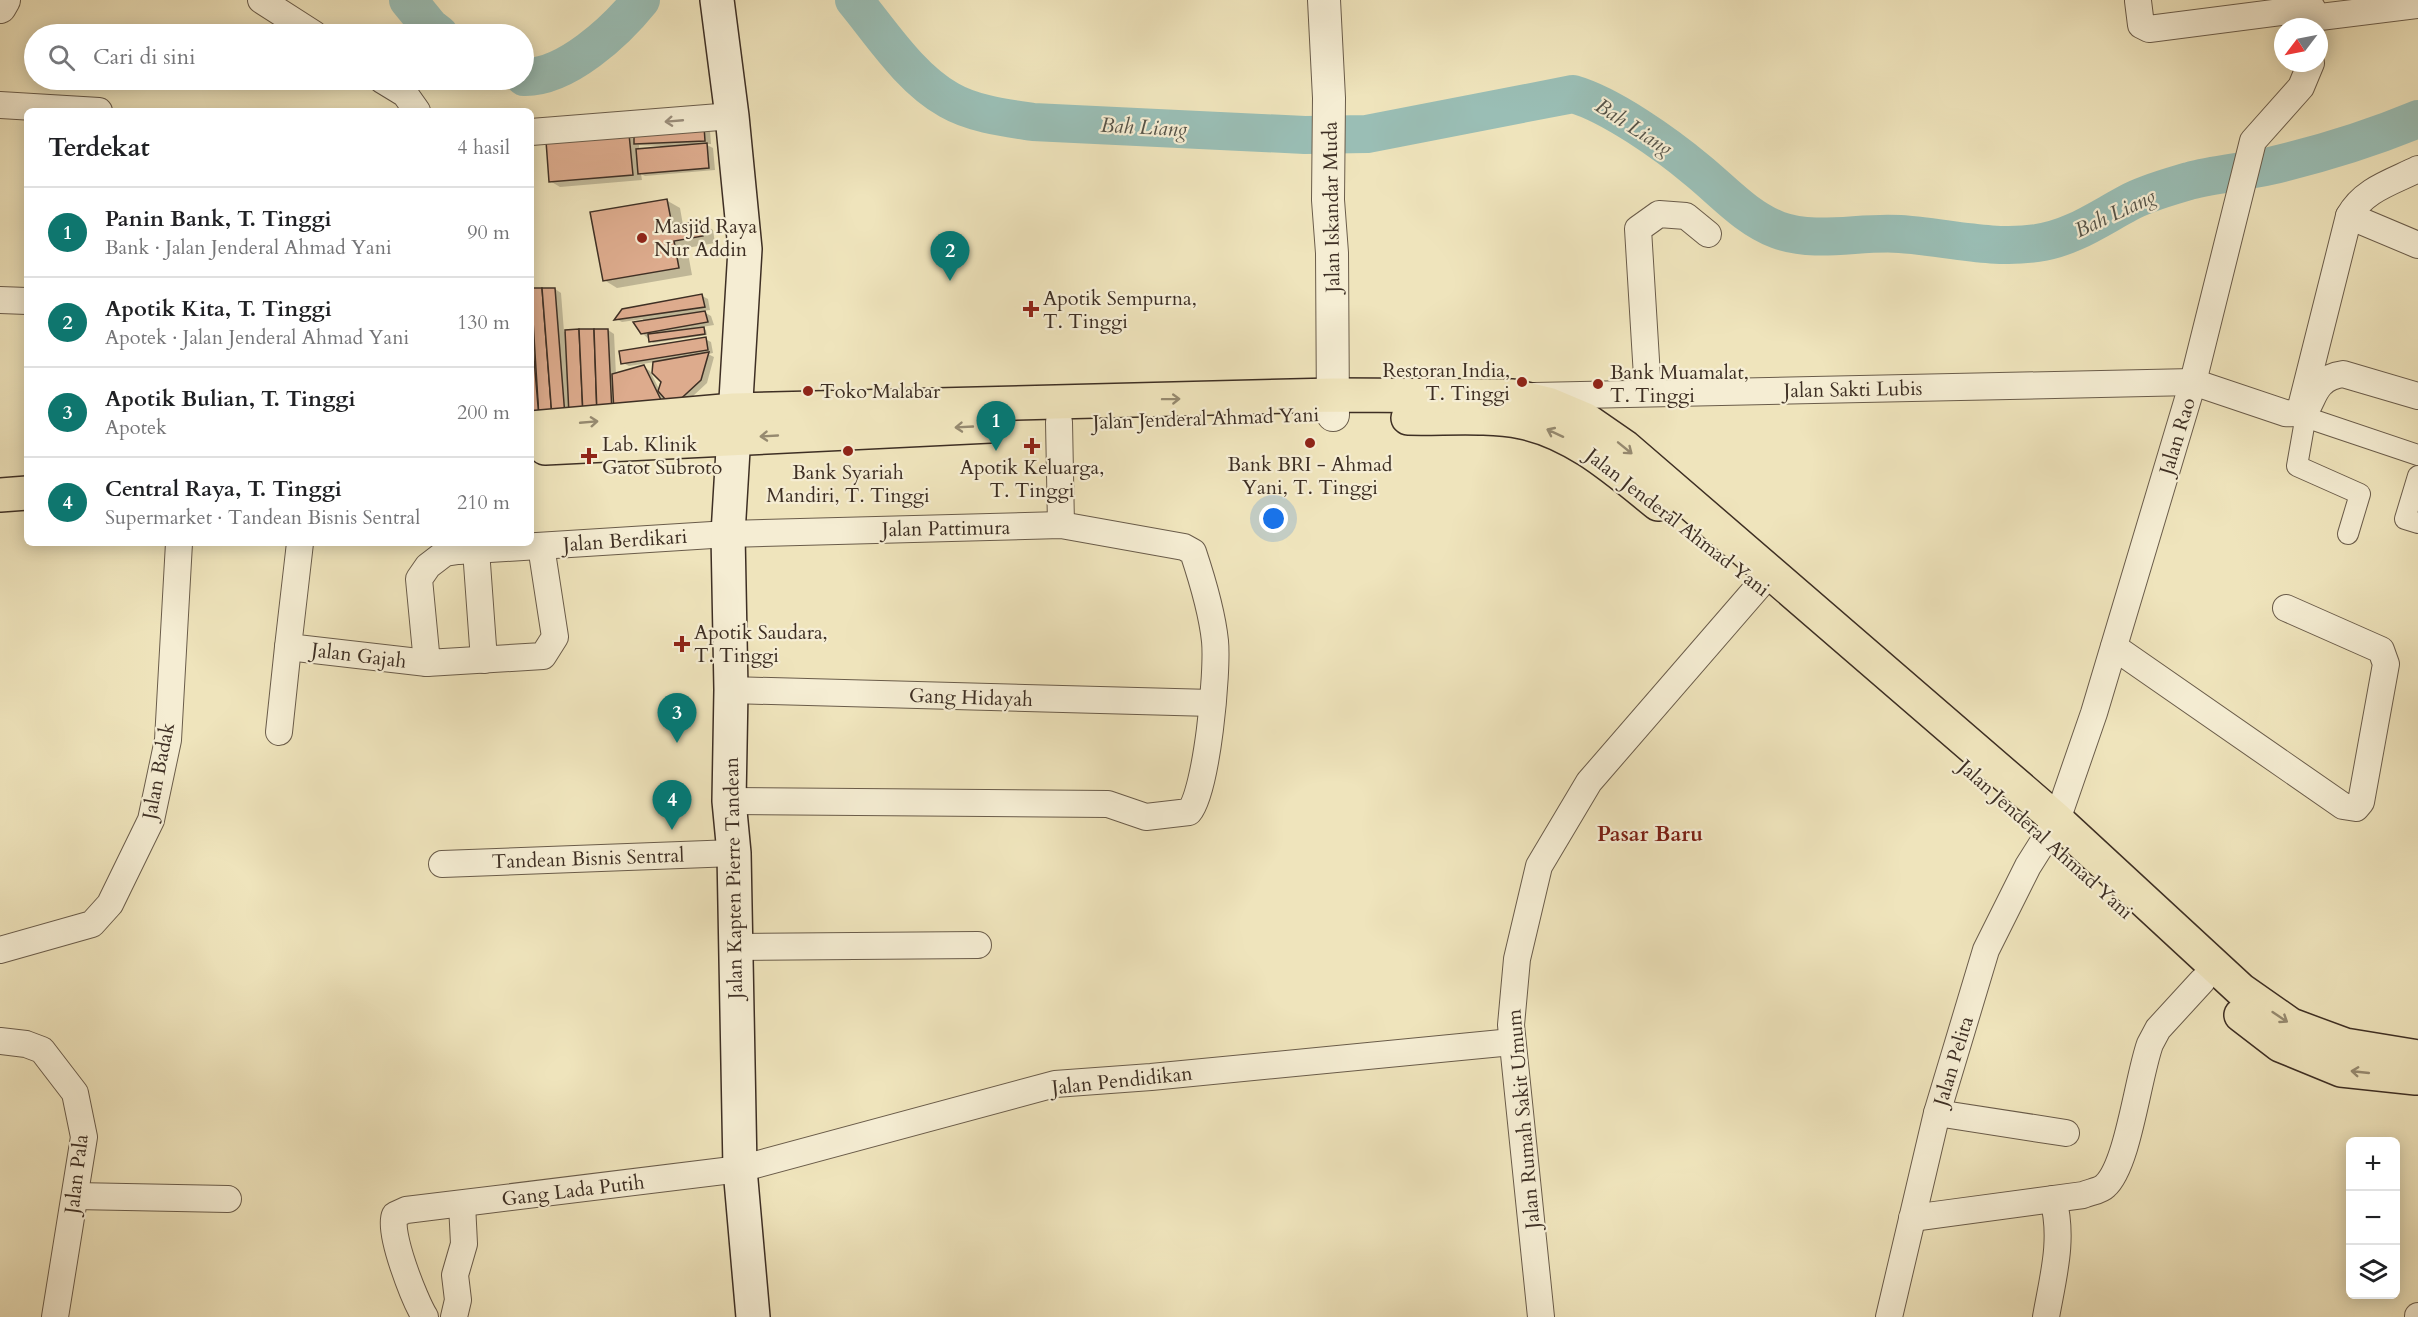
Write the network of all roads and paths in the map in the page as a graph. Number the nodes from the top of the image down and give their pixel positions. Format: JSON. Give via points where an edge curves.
{"nodes":[{"id":1,"x":4,"y":0,"type":"edge"},
{"id":2,"x":261,"y":0,"type":"edge"},
{"id":3,"x":717,"y":0,"type":"edge"},
{"id":4,"x":1324,"y":0,"type":"edge"},
{"id":5,"x":2138,"y":1,"type":"edge"},
{"id":6,"x":2418,"y":5,"type":"edge"},
{"id":7,"x":0,"y":7,"type":"edge"},
{"id":8,"x":2312,"y":13,"type":"edge"},
{"id":9,"x":298,"y":24,"type":"edge"},
{"id":10,"x":2307,"y":72,"type":"edge"},
{"id":11,"x":398,"y":90,"type":"edge"},
{"id":12,"x":0,"y":105,"type":"edge"},
{"id":13,"x":50,"y":108,"type":"edge"},
{"id":14,"x":415,"y":108,"type":"edge"},
{"id":15,"x":732,"y":116,"type":"junction"},
{"id":16,"x":534,"y":132,"type":"edge"},
{"id":17,"x":2418,"y":169,"type":"edge"},
{"id":18,"x":2349,"y":216,"type":"junction"},
{"id":19,"x":1708,"y":234,"type":"dead end"},
{"id":20,"x":2418,"y":245,"type":"edge"},
{"id":21,"x":0,"y":300,"type":"edge"},
{"id":22,"x":24,"y":301,"type":"edge"},
{"id":23,"x":2193,"y":382,"type":"junction"},
{"id":24,"x":1647,"y":393,"type":"junction"},
{"id":25,"x":1513,"y":396,"type":"junction"},
{"id":26,"x":2418,"y":396,"type":"edge"},
{"id":27,"x":1333,"y":405,"type":"junction"},
{"id":28,"x":2304,"y":414,"type":"junction"},
{"id":29,"x":1059,"y":422,"type":"junction"},
{"id":30,"x":734,"y":424,"type":"junction"},
{"id":31,"x":534,"y":428,"type":"edge"},
{"id":32,"x":534,"y":449,"type":"edge"},
{"id":33,"x":2418,"y":455,"type":"edge"},
{"id":34,"x":24,"y":472,"type":"edge"},
{"id":35,"x":0,"y":474,"type":"edge"},
{"id":36,"x":2418,"y":476,"type":"edge"},
{"id":37,"x":24,"y":493,"type":"edge"},
{"id":38,"x":0,"y":495,"type":"edge"},
{"id":39,"x":2418,"y":523,"type":"edge"},
{"id":40,"x":1061,"y":525,"type":"junction"},
{"id":41,"x":728,"y":534,"type":"junction"},
{"id":42,"x":2348,"y":534,"type":"dead end"},
{"id":43,"x":178,"y":546,"type":"edge"},
{"id":44,"x":300,"y":546,"type":"edge"},
{"id":45,"x":541,"y":546,"type":"junction"},
{"id":46,"x":464,"y":548,"type":"edge"},
{"id":47,"x":1765,"y":579,"type":"junction"},
{"id":48,"x":2286,"y":608,"type":"dead end"},
{"id":49,"x":288,"y":647,"type":"junction"},
{"id":50,"x":2114,"y":647,"type":"junction"},
{"id":51,"x":484,"y":660,"type":"junction"},
{"id":52,"x":427,"y":663,"type":"junction"},
{"id":53,"x":731,"y":690,"type":"junction"},
{"id":54,"x":1212,"y":704,"type":"junction"},
{"id":55,"x":279,"y":732,"type":"dead end"},
{"id":56,"x":729,"y":801,"type":"junction"},
{"id":57,"x":2051,"y":829,"type":"junction"},
{"id":58,"x":734,"y":853,"type":"junction"},
{"id":59,"x":442,"y":864,"type":"dead end"},
{"id":60,"x":978,"y":945,"type":"dead end"},
{"id":61,"x":735,"y":947,"type":"junction"},
{"id":62,"x":0,"y":950,"type":"edge"},
{"id":63,"x":2202,"y":981,"type":"junction"},
{"id":64,"x":0,"y":1041,"type":"edge"},
{"id":65,"x":1512,"y":1042,"type":"junction"},
{"id":66,"x":2418,"y":1056,"type":"edge"},
{"id":67,"x":2418,"y":1078,"type":"edge"},
{"id":68,"x":1937,"y":1113,"type":"junction"},
{"id":69,"x":2066,"y":1133,"type":"dead end"},
{"id":70,"x":740,"y":1168,"type":"junction"},
{"id":71,"x":75,"y":1196,"type":"junction"},
{"id":72,"x":228,"y":1199,"type":"dead end"},
{"id":73,"x":2053,"y":1199,"type":"junction"},
{"id":74,"x":462,"y":1204,"type":"junction"},
{"id":75,"x":1912,"y":1218,"type":"junction"},
{"id":76,"x":56,"y":1317,"type":"edge"},
{"id":77,"x":425,"y":1317,"type":"edge"},
{"id":78,"x":454,"y":1317,"type":"edge"},
{"id":79,"x":753,"y":1317,"type":"edge"},
{"id":80,"x":1541,"y":1317,"type":"edge"},
{"id":81,"x":1888,"y":1317,"type":"edge"},
{"id":82,"x":2046,"y":1317,"type":"edge"}],
"edges":[{"from":1,"to":7,"type":"street"},
{"from":2,"to":9,"type":"street"},
{"from":3,"to":15,"type":"main road","name":"Jalan Kapten Pierre Tandean"},
{"from":4,"to":27,"type":"street","name":"Jalan Iskandar Muda"},
{"from":5,"to":8,"type":"street","via":[[2141,25],[2149,29]]},
{"from":6,"to":8,"type":"street"},
{"from":10,"to":23,"type":"street","name":"Jalan Rao","via":[[2301,87],[2253,141]]},
{"from":11,"to":14,"type":"street"},
{"from":12,"to":13,"type":"street"},
{"from":15,"to":16,"type":"street","one_way":true},
{"from":15,"to":30,"type":"main road","name":"Jalan Kapten Pierre Tandean","via":[[745,249]]},
{"from":17,"to":18,"type":"street","via":[[2367,194],[2356,202]]},
{"from":18,"to":20,"type":"street"},
{"from":18,"to":28,"type":"street"},
{"from":19,"to":24,"type":"street","via":[[1686,216],[1659,214],[1638,229]]},
{"from":21,"to":22,"type":"street"},
{"from":23,"to":24,"type":"street","name":"Jalan Sakti Lubis"},
{"from":23,"to":28,"type":"street","name":"Jalan Sakti Lubis","via":[[2285,413]]},
{"from":23,"to":50,"type":"street","name":"Jalan Rao"},
{"from":24,"to":25,"type":"street","name":"Jalan Sakti Lubis"},
{"from":25,"to":27,"type":"main road","name":"Jalan Jenderal Ahmad Yani"},
{"from":25,"to":47,"type":"main road","name":"Jalan Jenderal Ahmad Yani","one_way":true,"via":[[1548,404],[1586,420],[1625,447]]},
{"from":26,"to":28,"type":"street","via":[[2343,374],[2321,384]]},
{"from":27,"to":29,"type":"main road","name":"Jalan Jenderal Ahmad Yani"},
{"from":30,"to":27,"type":"main road","name":"Jalan Jenderal Ahmad Yani","one_way":true},
{"from":47,"to":27,"type":"main road","name":"Jalan Jenderal Ahmad Yani","one_way":true,"via":[[1588,451],[1545,428],[1520,421]]},
{"from":28,"to":33,"type":"street"},
{"from":28,"to":42,"type":"street","via":[[2297,466],[2360,494]]},
{"from":29,"to":30,"type":"main road","name":"Jalan Jenderal Ahmad Yani","one_way":true},
{"from":29,"to":40,"type":"street"},
{"from":31,"to":30,"type":"main road","one_way":true},
{"from":30,"to":32,"type":"main road"},
{"from":30,"to":41,"type":"main road","name":"Jalan Kapten Pierre Tandean"},
{"from":34,"to":35,"type":"main road"},
{"from":36,"to":39,"type":"street","via":[[2405,519]]},
{"from":37,"to":38,"type":"main road"},
{"from":40,"to":41,"type":"street","name":"Jalan Pattimura"},
{"from":40,"to":54,"type":"street","name":"Jalan Pattimura","via":[[1184,547],[1193,552],[1215,642]]},
{"from":41,"to":45,"type":"street","name":"Jalan Berdikari"},
{"from":41,"to":53,"type":"main road","name":"Jalan Kapten Pierre Tandean"},
{"from":43,"to":62,"type":"street","name":"Jalan Badak","via":[[168,740],[150,820],[110,904],[92,924]]},
{"from":44,"to":49,"type":"street","name":"Jalan Gajah"},
{"from":45,"to":46,"type":"street","name":"Jalan Berdikari"},
{"from":45,"to":51,"type":"street","name":"Jalan Gajah","via":[[555,637],[550,648],[543,656],[534,658]]},
{"from":46,"to":51,"type":"street"},
{"from":46,"to":52,"type":"street","via":[[445,553],[419,579]]},
{"from":47,"to":57,"type":"main road","name":"Jalan Jenderal Ahmad Yani"},
{"from":47,"to":65,"type":"street","name":"Jalan Rumah Sakit Umum","via":[[1589,782],[1539,866],[1517,959]]},
{"from":48,"to":50,"type":"street","via":[[2381,650],[2385,656],[2361,802],[2356,808],[2343,806]]},
{"from":49,"to":52,"type":"street","name":"Jalan Gajah"},
{"from":49,"to":55,"type":"street"},
{"from":50,"to":57,"type":"street","name":"Jalan Rao"},
{"from":51,"to":52,"type":"street","name":"Jalan Gajah"},
{"from":53,"to":54,"type":"street","name":"Gang Hidayah"},
{"from":53,"to":56,"type":"main road","name":"Jalan Kapten Pierre Tandean"},
{"from":54,"to":56,"type":"street","via":[[1201,788],[1189,812],[1146,817],[1108,804]]},
{"from":56,"to":58,"type":"main road","name":"Jalan Kapten Pierre Tandean"},
{"from":57,"to":63,"type":"main road","name":"Jalan Jenderal Ahmad Yani"},
{"from":57,"to":66,"type":"main road","name":"Jalan Jenderal Ahmad Yani","one_way":true,"via":[[2241,990],[2291,1024],[2345,1045]]},
{"from":57,"to":68,"type":"street","name":"Jalan Pelita","via":[[1986,950]]},
{"from":58,"to":59,"type":"street","name":"Tandean Bisnis Sentral"},
{"from":58,"to":61,"type":"main road","name":"Jalan Kapten Pierre Tandean"},
{"from":60,"to":61,"type":"street"},
{"from":61,"to":70,"type":"main road","name":"Jalan Kapten Pierre Tandean"},
{"from":67,"to":63,"type":"main road","name":"Jalan Jenderal Ahmad Yani","one_way":true,"via":[[2341,1070],[2280,1045]]},
{"from":63,"to":73,"type":"street","via":[[2158,1029],[2150,1044],[2120,1161],[2111,1180],[2103,1188],[2084,1195]]},
{"from":64,"to":71,"type":"street","name":"Jalan Pala","via":[[42,1050],[75,1093],[84,1137]]},
{"from":65,"to":70,"type":"street","name":"Jalan Pendidikan","via":[[1055,1084]]},
{"from":65,"to":80,"type":"street","name":"Jalan Rumah Sakit Umum"},
{"from":68,"to":69,"type":"street"},
{"from":68,"to":75,"type":"street","name":"Jalan Pelita"},
{"from":70,"to":74,"type":"street","name":"Gang Lada Putih"},
{"from":70,"to":79,"type":"main road","name":"Jalan Kapten Pierre Tandean"},
{"from":71,"to":72,"type":"street"},
{"from":71,"to":76,"type":"street","name":"Jalan Pala"},
{"from":73,"to":75,"type":"street"},
{"from":73,"to":82,"type":"street","via":[[2059,1225],[2058,1244]]},
{"from":74,"to":77,"type":"street","name":"Gang Lada Putih","via":[[406,1210],[395,1215],[393,1228],[416,1303]]},
{"from":74,"to":78,"type":"street","via":[[464,1244],[455,1275],[458,1300]]},
{"from":75,"to":81,"type":"street","name":"Jalan Pelita"}]}
